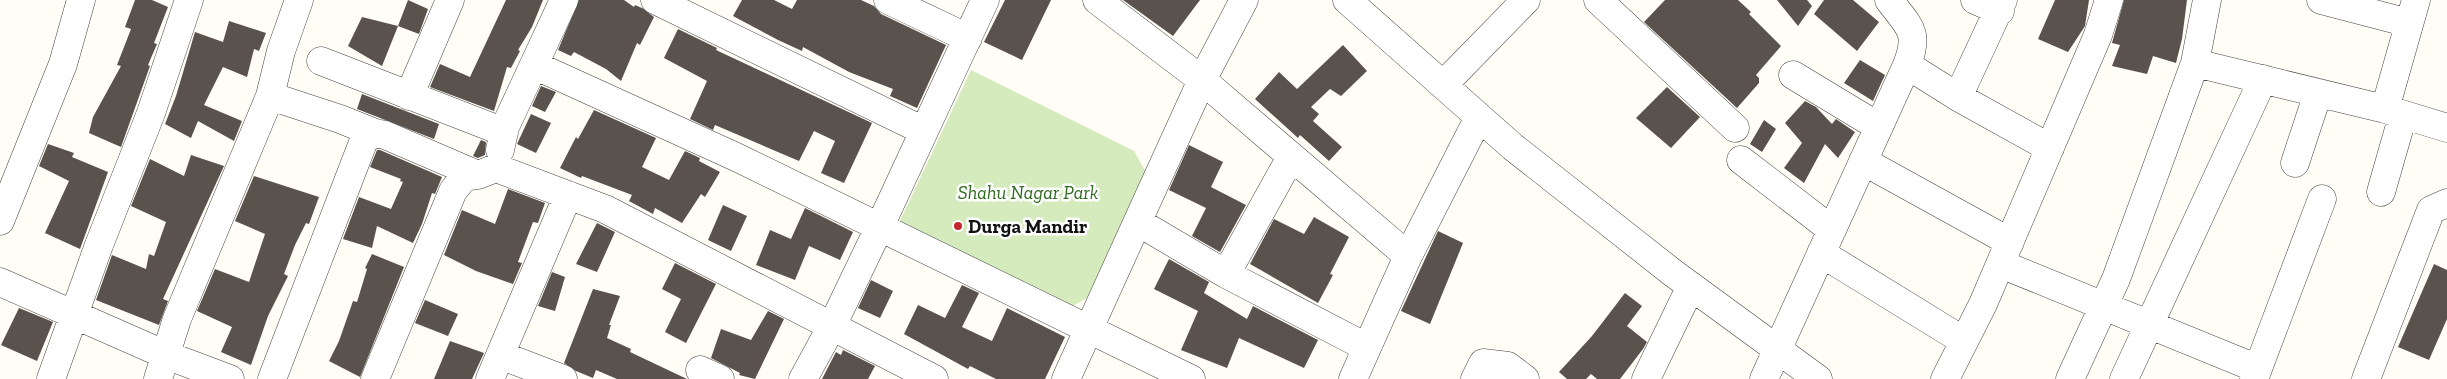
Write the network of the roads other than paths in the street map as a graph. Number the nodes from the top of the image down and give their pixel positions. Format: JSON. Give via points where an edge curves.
{"nodes":[{"id":1,"x":81,"y":0,"type":"edge"},
{"id":2,"x":189,"y":0,"type":"edge"},
{"id":3,"x":299,"y":0,"type":"edge"},
{"id":4,"x":450,"y":0,"type":"edge"},
{"id":5,"x":564,"y":0,"type":"edge"},
{"id":6,"x":655,"y":0,"type":"edge"},
{"id":7,"x":888,"y":0,"type":"edge"},
{"id":8,"x":985,"y":0,"type":"edge"},
{"id":9,"x":1097,"y":0,"type":"edge"},
{"id":10,"x":1244,"y":0,"type":"edge"},
{"id":11,"x":1347,"y":0,"type":"edge"},
{"id":12,"x":1526,"y":0,"type":"edge"},
{"id":13,"x":1598,"y":0,"type":"edge"},
{"id":14,"x":2109,"y":0,"type":"edge"},
{"id":15,"x":2207,"y":0,"type":"edge"},
{"id":16,"x":2321,"y":0,"type":"edge"},
{"id":17,"x":1893,"y":2,"type":"edge"},
{"id":18,"x":1993,"y":4,"type":"edge"},
{"id":19,"x":2412,"y":12,"type":"edge"},
{"id":20,"x":968,"y":38,"type":"junction"},
{"id":21,"x":321,"y":61,"type":"dead end"},
{"id":22,"x":2195,"y":63,"type":"junction"},
{"id":23,"x":534,"y":65,"type":"junction"},
{"id":24,"x":1907,"y":65,"type":"junction"},
{"id":25,"x":1793,"y":75,"type":"dead end"},
{"id":26,"x":2263,"y":79,"type":"junction"},
{"id":27,"x":1202,"y":80,"type":"junction"},
{"id":28,"x":1444,"y":85,"type":"junction"},
{"id":29,"x":2318,"y":93,"type":"junction"},
{"id":30,"x":270,"y":96,"type":"junction"},
{"id":31,"x":409,"y":96,"type":"junction"},
{"id":32,"x":1958,"y":97,"type":"junction"},
{"id":33,"x":2394,"y":112,"type":"junction"},
{"id":34,"x":1479,"y":117,"type":"junction"},
{"id":35,"x":1879,"y":127,"type":"junction"},
{"id":36,"x":1734,"y":128,"type":"dead end"},
{"id":37,"x":2447,"y":128,"type":"edge"},
{"id":38,"x":504,"y":132,"type":"junction"},
{"id":39,"x":924,"y":132,"type":"junction"},
{"id":40,"x":374,"y":133,"type":"junction"},
{"id":41,"x":2050,"y":148,"type":"junction"},
{"id":42,"x":1290,"y":157,"type":"junction"},
{"id":43,"x":1742,"y":160,"type":"dead end"},
{"id":44,"x":1863,"y":161,"type":"junction"},
{"id":45,"x":2295,"y":163,"type":"dead end"},
{"id":46,"x":487,"y":171,"type":"junction"},
{"id":47,"x":2381,"y":192,"type":"dead end"},
{"id":48,"x":568,"y":195,"type":"junction"},
{"id":49,"x":2322,"y":199,"type":"dead end"},
{"id":50,"x":2447,"y":203,"type":"edge"},
{"id":51,"x":0,"y":221,"type":"edge"},
{"id":52,"x":1138,"y":222,"type":"junction"},
{"id":53,"x":880,"y":226,"type":"junction"},
{"id":54,"x":1827,"y":242,"type":"junction"},
{"id":55,"x":2005,"y":253,"type":"junction"},
{"id":56,"x":1408,"y":256,"type":"junction"},
{"id":57,"x":1226,"y":274,"type":"junction"},
{"id":58,"x":0,"y":282,"type":"edge"},
{"id":59,"x":1691,"y":286,"type":"junction"},
{"id":60,"x":2104,"y":306,"type":"junction"},
{"id":61,"x":74,"y":315,"type":"junction"},
{"id":62,"x":2150,"y":324,"type":"junction"},
{"id":63,"x":832,"y":326,"type":"junction"},
{"id":64,"x":1090,"y":329,"type":"junction"},
{"id":65,"x":1964,"y":341,"type":"junction"},
{"id":66,"x":1366,"y":347,"type":"junction"},
{"id":67,"x":1778,"y":349,"type":"junction"},
{"id":68,"x":162,"y":367,"type":"edge"},
{"id":69,"x":495,"y":367,"type":"edge"},
{"id":70,"x":2256,"y":374,"type":"edge"},
{"id":71,"x":51,"y":379,"type":"edge"},
{"id":72,"x":230,"y":379,"type":"edge"},
{"id":73,"x":272,"y":379,"type":"edge"},
{"id":74,"x":375,"y":379,"type":"edge"},
{"id":75,"x":563,"y":379,"type":"edge"},
{"id":76,"x":803,"y":379,"type":"edge"},
{"id":77,"x":934,"y":379,"type":"edge"},
{"id":78,"x":1066,"y":379,"type":"edge"},
{"id":79,"x":1191,"y":379,"type":"edge"},
{"id":80,"x":1353,"y":379,"type":"edge"},
{"id":81,"x":1475,"y":379,"type":"edge"},
{"id":82,"x":1525,"y":379,"type":"edge"},
{"id":83,"x":1646,"y":379,"type":"edge"},
{"id":84,"x":1764,"y":379,"type":"edge"},
{"id":85,"x":1818,"y":379,"type":"edge"},
{"id":86,"x":1945,"y":379,"type":"edge"},
{"id":87,"x":2070,"y":379,"type":"edge"},
{"id":88,"x":2124,"y":379,"type":"edge"},
{"id":89,"x":2366,"y":379,"type":"edge"}],
"edges":[{"from":1,"to":51,"type":"street","via":[[64,64]]},
{"from":2,"to":61,"type":"street","via":[[152,113]]},
{"from":3,"to":30,"type":"street"},
{"from":4,"to":31,"type":"street"},
{"from":5,"to":23,"type":"street"},
{"from":6,"to":39,"type":"street"},
{"from":7,"to":20,"type":"street"},
{"from":8,"to":20,"type":"street"},
{"from":9,"to":27,"type":"street"},
{"from":10,"to":27,"type":"street"},
{"from":11,"to":28,"type":"street"},
{"from":12,"to":28,"type":"street"},
{"from":13,"to":36,"type":"street"},
{"from":14,"to":41,"type":"street","via":[[2098,36]]},
{"from":15,"to":22,"type":"street"},
{"from":16,"to":19,"type":"street"},
{"from":17,"to":24,"type":"street","via":[[1913,36],[1914,47]]},
{"from":18,"to":32,"type":"street"},
{"from":19,"to":33,"type":"street"},
{"from":20,"to":39,"type":"street"},
{"from":21,"to":31,"type":"street"},
{"from":22,"to":26,"type":"street"},
{"from":22,"to":60,"type":"street"},
{"from":23,"to":38,"type":"street"},
{"from":23,"to":53,"type":"street"},
{"from":24,"to":32,"type":"street"},
{"from":24,"to":35,"type":"street"},
{"from":25,"to":35,"type":"street"},
{"from":26,"to":29,"type":"street"},
{"from":26,"to":62,"type":"street"},
{"from":27,"to":42,"type":"street"},
{"from":27,"to":52,"type":"street"},
{"from":28,"to":34,"type":"street"},
{"from":29,"to":33,"type":"street"},
{"from":29,"to":45,"type":"street"},
{"from":30,"to":40,"type":"street"},
{"from":30,"to":68,"type":"street","via":[[177,319]]},
{"from":31,"to":38,"type":"street"},
{"from":32,"to":41,"type":"street"},
{"from":33,"to":37,"type":"street"},
{"from":33,"to":47,"type":"street"},
{"from":34,"to":56,"type":"street"},
{"from":34,"to":59,"type":"street"},
{"from":35,"to":44,"type":"street"},
{"from":38,"to":46,"type":"street"},
{"from":39,"to":53,"type":"street"},
{"from":40,"to":46,"type":"street"},
{"from":40,"to":73,"type":"street","via":[[364,140]]},
{"from":41,"to":55,"type":"street"},
{"from":42,"to":56,"type":"street"},
{"from":42,"to":57,"type":"street"},
{"from":43,"to":54,"type":"street"},
{"from":44,"to":54,"type":"street"},
{"from":44,"to":55,"type":"street"},
{"from":46,"to":48,"type":"street"},
{"from":46,"to":74,"type":"street","via":[[464,177],[454,191]]},
{"from":48,"to":63,"type":"street","via":[[604,209]]},
{"from":48,"to":69,"type":"street"},
{"from":49,"to":70,"type":"street"},
{"from":50,"to":89,"type":"street","via":[[2431,210]]},
{"from":52,"to":57,"type":"street"},
{"from":52,"to":64,"type":"street"},
{"from":53,"to":63,"type":"street"},
{"from":53,"to":64,"type":"street"},
{"from":54,"to":65,"type":"street"},
{"from":54,"to":67,"type":"street"},
{"from":55,"to":60,"type":"street"},
{"from":55,"to":65,"type":"street"},
{"from":56,"to":66,"type":"street"},
{"from":57,"to":66,"type":"street"},
{"from":58,"to":61,"type":"street"},
{"from":59,"to":67,"type":"street"},
{"from":59,"to":83,"type":"street"},
{"from":60,"to":62,"type":"street"},
{"from":60,"to":87,"type":"street"},
{"from":61,"to":68,"type":"street"},
{"from":61,"to":71,"type":"street"},
{"from":62,"to":70,"type":"street"},
{"from":62,"to":88,"type":"street"},
{"from":63,"to":76,"type":"street"},
{"from":63,"to":77,"type":"street"},
{"from":64,"to":78,"type":"street"},
{"from":64,"to":79,"type":"street"},
{"from":65,"to":86,"type":"street"},
{"from":66,"to":80,"type":"street"},
{"from":67,"to":84,"type":"street"},
{"from":67,"to":85,"type":"street"},
{"from":68,"to":72,"type":"street"},
{"from":69,"to":75,"type":"street"},
{"from":81,"to":82,"type":"street","via":[[1483,363],[1508,366]]}]}
